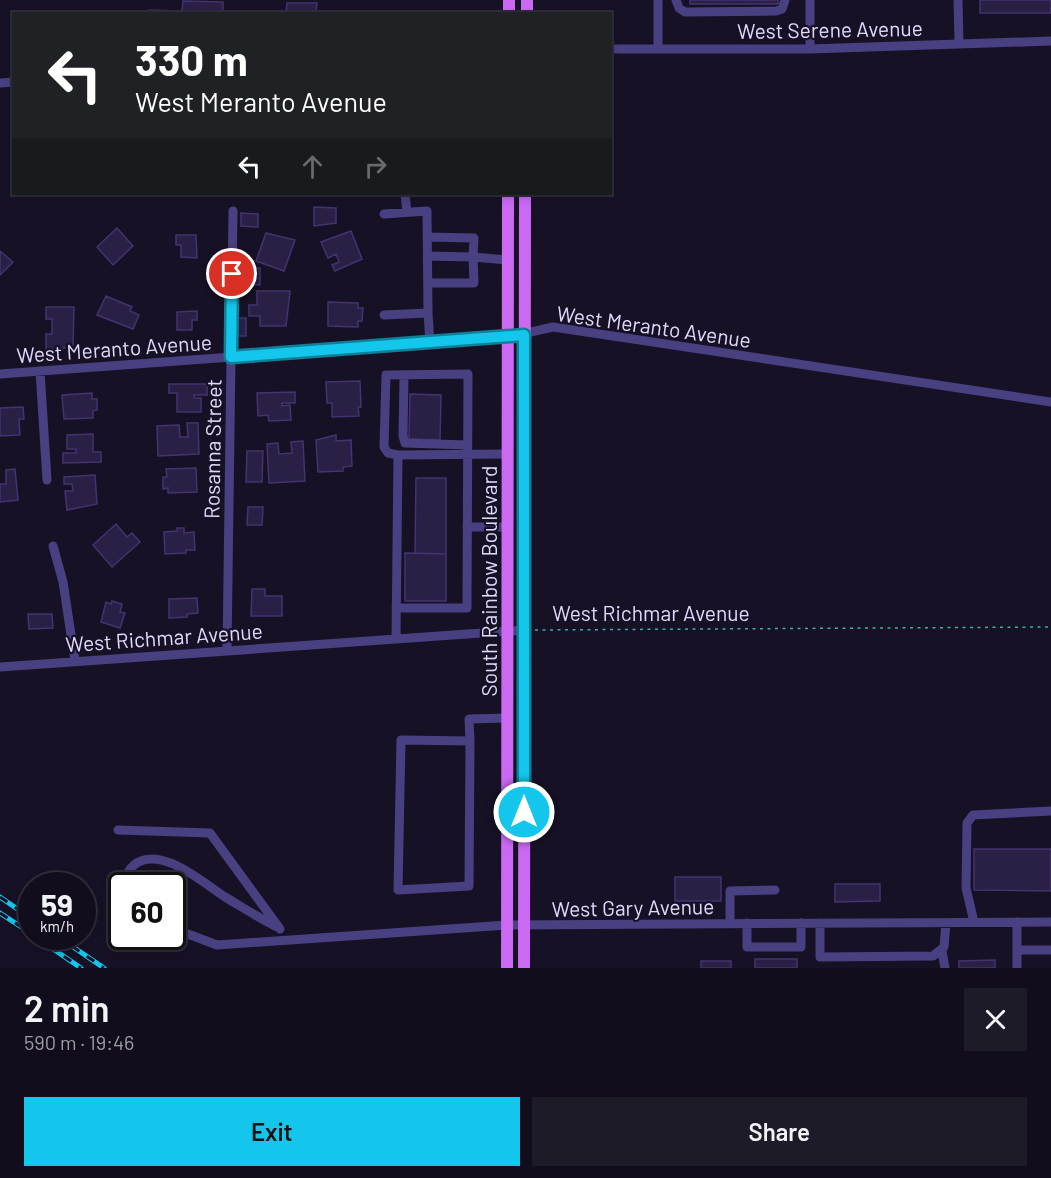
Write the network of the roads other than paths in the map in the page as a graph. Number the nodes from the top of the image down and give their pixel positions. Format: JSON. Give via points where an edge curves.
{"nodes":[{"id":1,"x":658,"y":0,"type":"edge"},
{"id":2,"x":676,"y":0,"type":"edge"},
{"id":3,"x":785,"y":0,"type":"edge"},
{"id":4,"x":810,"y":0,"type":"edge"},
{"id":5,"x":958,"y":0,"type":"edge"},
{"id":6,"x":1051,"y":41,"type":"edge"},
{"id":7,"x":959,"y":43,"type":"junction"},
{"id":8,"x":658,"y":49,"type":"junction"},
{"id":9,"x":810,"y":49,"type":"junction"},
{"id":10,"x":612,"y":50,"type":"edge"},
{"id":11,"x":405,"y":195,"type":"edge"},
{"id":12,"x":508,"y":195,"type":"edge"},
{"id":13,"x":525,"y":195,"type":"edge"},
{"id":14,"x":233,"y":211,"type":"dead end"},
{"id":15,"x":406,"y":212,"type":"junction"},
{"id":16,"x":384,"y":214,"type":"dead end"},
{"id":17,"x":428,"y":237,"type":"junction"},
{"id":18,"x":428,"y":256,"type":"junction"},
{"id":19,"x":473,"y":257,"type":"junction"},
{"id":20,"x":508,"y":260,"type":"junction"},
{"id":21,"x":428,"y":282,"type":"junction"},
{"id":22,"x":428,"y":313,"type":"junction"},
{"id":23,"x":384,"y":315,"type":"dead end"},
{"id":24,"x":524,"y":335,"type":"junction"},
{"id":25,"x":508,"y":337,"type":"junction"},
{"id":26,"x":430,"y":343,"type":"junction"},
{"id":27,"x":231,"y":357,"type":"junction"},
{"id":28,"x":40,"y":371,"type":"junction"},
{"id":29,"x":0,"y":374,"type":"edge"},
{"id":30,"x":404,"y":375,"type":"junction"},
{"id":31,"x":1051,"y":402,"type":"edge"},
{"id":32,"x":467,"y":450,"type":"junction"},
{"id":33,"x":508,"y":454,"type":"junction"},
{"id":34,"x":398,"y":455,"type":"junction"},
{"id":35,"x":47,"y":480,"type":"dead end"},
{"id":36,"x":467,"y":527,"type":"junction"},
{"id":37,"x":507,"y":527,"type":"junction"},
{"id":38,"x":53,"y":546,"type":"dead end"},
{"id":39,"x":396,"y":608,"type":"junction"},
{"id":40,"x":525,"y":630,"type":"junction"},
{"id":41,"x":507,"y":631,"type":"junction"},
{"id":42,"x":396,"y":639,"type":"junction"},
{"id":43,"x":227,"y":650,"type":"junction"},
{"id":44,"x":75,"y":661,"type":"junction"},
{"id":45,"x":0,"y":667,"type":"edge"},
{"id":46,"x":507,"y":718,"type":"junction"},
{"id":47,"x":470,"y":741,"type":"junction"},
{"id":48,"x":1051,"y":811,"type":"edge"},
{"id":49,"x":118,"y":830,"type":"dead end"},
{"id":50,"x":128,"y":872,"type":"edge"},
{"id":51,"x":775,"y":890,"type":"dead end"},
{"id":52,"x":946,"y":922,"type":"junction"},
{"id":53,"x":974,"y":922,"type":"junction"},
{"id":54,"x":1017,"y":922,"type":"junction"},
{"id":55,"x":1051,"y":922,"type":"edge"},
{"id":56,"x":747,"y":923,"type":"junction"},
{"id":57,"x":801,"y":923,"type":"junction"},
{"id":58,"x":819,"y":923,"type":"junction"},
{"id":59,"x":730,"y":924,"type":"junction"},
{"id":60,"x":507,"y":926,"type":"junction"},
{"id":61,"x":524,"y":927,"type":"junction"},
{"id":62,"x":280,"y":929,"type":"junction"},
{"id":63,"x":186,"y":933,"type":"edge"},
{"id":64,"x":292,"y":939,"type":"junction"},
{"id":65,"x":1017,"y":950,"type":"junction"},
{"id":66,"x":1051,"y":950,"type":"edge"},
{"id":67,"x":942,"y":951,"type":"junction"},
{"id":68,"x":820,"y":957,"type":"junction"},
{"id":69,"x":507,"y":968,"type":"edge"},
{"id":70,"x":524,"y":968,"type":"edge"},
{"id":71,"x":820,"y":968,"type":"edge"},
{"id":72,"x":945,"y":968,"type":"edge"},
{"id":73,"x":1017,"y":968,"type":"edge"}],
"edges":[{"from":1,"to":8,"type":"street"},
{"from":2,"to":3,"type":"street","via":[[685,12],[776,11],[782,9]]},
{"from":4,"to":9,"type":"street"},
{"from":5,"to":7,"type":"street"},
{"from":6,"to":7,"type":"street","name":"West Serene Avenue"},
{"from":7,"to":9,"type":"street","name":"West Serene Avenue"},
{"from":8,"to":9,"type":"street","name":"West Serene Avenue"},
{"from":8,"to":10,"type":"street","name":"West Serene Avenue"},
{"from":11,"to":15,"type":"street"},
{"from":12,"to":20,"type":"main road","name":"South Rainbow Boulevard"},
{"from":13,"to":24,"type":"main road","name":"South Rainbow Boulevard"},
{"from":14,"to":27,"type":"street","name":"Rosanna Street"},
{"from":15,"to":16,"type":"street"},
{"from":15,"to":17,"type":"street","via":[[428,211]]},
{"from":17,"to":18,"type":"street"},
{"from":17,"to":19,"type":"street","via":[[474,238]]},
{"from":18,"to":19,"type":"street"},
{"from":18,"to":21,"type":"street"},
{"from":19,"to":20,"type":"street"},
{"from":19,"to":21,"type":"street","via":[[474,283]]},
{"from":20,"to":25,"type":"main road","name":"South Rainbow Boulevard"},
{"from":21,"to":22,"type":"street"},
{"from":22,"to":23,"type":"street"},
{"from":22,"to":26,"type":"street"},
{"from":24,"to":25,"type":"street","name":"West Meranto Avenue"},
{"from":24,"to":31,"type":"street","name":"West Meranto Avenue","via":[[553,327]]},
{"from":24,"to":40,"type":"main road","name":"South Rainbow Boulevard"},
{"from":25,"to":26,"type":"street","name":"West Meranto Avenue"},
{"from":25,"to":33,"type":"main road","name":"South Rainbow Boulevard"},
{"from":26,"to":27,"type":"street","name":"West Meranto Avenue"},
{"from":27,"to":28,"type":"street","name":"West Meranto Avenue"},
{"from":27,"to":43,"type":"street","name":"Rosanna Street"},
{"from":28,"to":29,"type":"street","name":"West Meranto Avenue"},
{"from":28,"to":35,"type":"street"},
{"from":30,"to":32,"type":"street","via":[[405,443]]},
{"from":30,"to":32,"type":"street","via":[[468,374]]},
{"from":30,"to":34,"type":"street","via":[[386,375],[384,447],[388,453]]},
{"from":32,"to":33,"type":"street"},
{"from":32,"to":34,"type":"street"},
{"from":32,"to":36,"type":"street"},
{"from":33,"to":37,"type":"main road","name":"South Rainbow Boulevard"},
{"from":34,"to":39,"type":"street"},
{"from":36,"to":37,"type":"street"},
{"from":36,"to":39,"type":"street","via":[[467,608]]},
{"from":37,"to":41,"type":"main road","name":"South Rainbow Boulevard"},
{"from":38,"to":44,"type":"street","via":[[63,582]]},
{"from":39,"to":42,"type":"street"},
{"from":40,"to":41,"type":"street","name":"West Richmar Avenue"},
{"from":40,"to":61,"type":"main road","name":"South Rainbow Boulevard"},
{"from":41,"to":42,"type":"street","name":"West Richmar Avenue"},
{"from":41,"to":46,"type":"main road","name":"South Rainbow Boulevard"},
{"from":42,"to":43,"type":"street","name":"West Richmar Avenue"},
{"from":43,"to":44,"type":"street","name":"West Richmar Avenue"},
{"from":44,"to":45,"type":"street","name":"West Richmar Avenue"},
{"from":46,"to":47,"type":"street","via":[[469,719]]},
{"from":46,"to":60,"type":"main road","name":"South Rainbow Boulevard"},
{"from":47,"to":47,"type":"street","via":[[401,740],[398,890],[469,886]]},
{"from":48,"to":53,"type":"street","via":[[973,815],[967,823],[966,888]]},
{"from":49,"to":62,"type":"street","via":[[210,833]]},
{"from":50,"to":62,"type":"street","via":[[142,860],[162,860],[186,870]]},
{"from":51,"to":59,"type":"street","via":[[730,891]]},
{"from":52,"to":53,"type":"street","name":"West Gary Avenue"},
{"from":52,"to":58,"type":"street","name":"West Gary Avenue"},
{"from":52,"to":67,"type":"street"},
{"from":53,"to":54,"type":"street","name":"West Gary Avenue"},
{"from":54,"to":55,"type":"street","name":"West Gary Avenue"},
{"from":54,"to":65,"type":"street"},
{"from":56,"to":57,"type":"street","name":"West Gary Avenue"},
{"from":56,"to":57,"type":"street","via":[[747,947],[801,947]]},
{"from":56,"to":59,"type":"street","name":"West Gary Avenue"},
{"from":57,"to":58,"type":"street","name":"West Gary Avenue"},
{"from":58,"to":68,"type":"street"},
{"from":59,"to":61,"type":"street","name":"West Gary Avenue"},
{"from":60,"to":61,"type":"street","name":"West Gary Avenue"},
{"from":60,"to":64,"type":"street","name":"West Gary Avenue"},
{"from":60,"to":69,"type":"main road","name":"South Rainbow Boulevard"},
{"from":61,"to":70,"type":"main road","name":"South Rainbow Boulevard"},
{"from":62,"to":64,"type":"street"},
{"from":63,"to":64,"type":"street","name":"West Gary Avenue","via":[[216,945]]},
{"from":65,"to":66,"type":"street"},
{"from":65,"to":73,"type":"street"},
{"from":67,"to":68,"type":"street","via":[[925,957]]},
{"from":67,"to":72,"type":"street"},
{"from":68,"to":71,"type":"street"}]}
